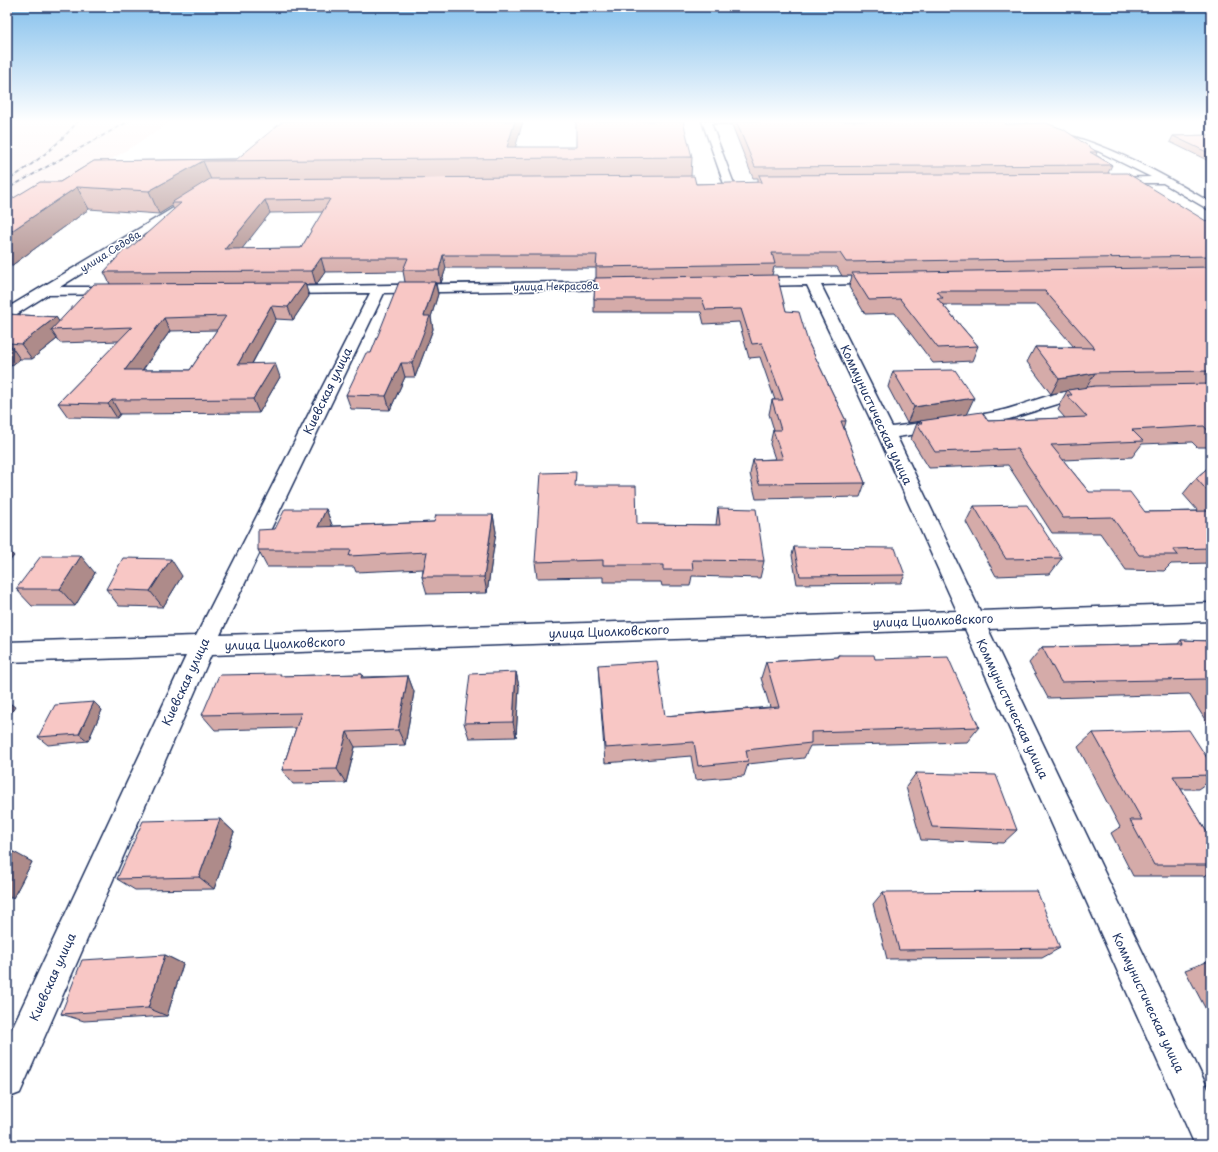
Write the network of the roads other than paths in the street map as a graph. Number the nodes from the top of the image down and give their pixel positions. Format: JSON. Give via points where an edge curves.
{"nodes":[{"id":1,"x":726,"y":175,"type":"edge"},
{"id":2,"x":1154,"y":175,"type":"edge"},
{"id":3,"x":1165,"y":180,"type":"junction"},
{"id":4,"x":1102,"y":181,"type":"edge"},
{"id":5,"x":729,"y":184,"type":"edge"},
{"id":6,"x":206,"y":191,"type":"edge"},
{"id":7,"x":1211,"y":208,"type":"edge"},
{"id":8,"x":892,"y":280,"type":"edge"},
{"id":9,"x":812,"y":281,"type":"junction"},
{"id":10,"x":733,"y":283,"type":"edge"},
{"id":11,"x":638,"y":285,"type":"edge"},
{"id":12,"x":267,"y":290,"type":"edge"},
{"id":13,"x":378,"y":290,"type":"junction"},
{"id":14,"x":44,"y":291,"type":"junction"},
{"id":15,"x":132,"y":291,"type":"edge"},
{"id":16,"x":7,"y":314,"type":"edge"},
{"id":17,"x":1110,"y":394,"type":"edge"},
{"id":18,"x":886,"y":433,"type":"junction"},
{"id":19,"x":1211,"y":612,"type":"edge"},
{"id":20,"x":971,"y":619,"type":"junction"},
{"id":21,"x":202,"y":647,"type":"junction"},
{"id":22,"x":7,"y":652,"type":"edge"},
{"id":23,"x":7,"y":1080,"type":"edge"},
{"id":24,"x":1211,"y":1137,"type":"edge"}],
"edges":[{"from":1,"to":5,"type":"street"},
{"from":2,"to":3,"type":"street"},
{"from":3,"to":4,"type":"street"},
{"from":3,"to":7,"type":"street"},
{"from":6,"to":14,"type":"street","name":"улица Седова"},
{"from":8,"to":9,"type":"street"},
{"from":9,"to":10,"type":"street"},
{"from":9,"to":18,"type":"street","name":"Коммунистическая улица"},
{"from":11,"to":13,"type":"street","name":"улица Некрасова"},
{"from":12,"to":13,"type":"street","name":"улица Некрасова"},
{"from":13,"to":21,"type":"street","name":"Киевская улица"},
{"from":14,"to":15,"type":"street"},
{"from":14,"to":16,"type":"street","name":"улица Седова"},
{"from":17,"to":18,"type":"street","via":[[1059,398],[1000,417]]},
{"from":18,"to":20,"type":"street","name":"Коммунистическая улица"},
{"from":19,"to":20,"type":"street","name":"улица Циолковского"},
{"from":20,"to":21,"type":"street","name":"улица Циолковского"},
{"from":20,"to":24,"type":"street","name":"Коммунистическая улица"},
{"from":21,"to":22,"type":"street","name":"улица Циолковского"},
{"from":21,"to":23,"type":"street","name":"Киевская улица"}]}
